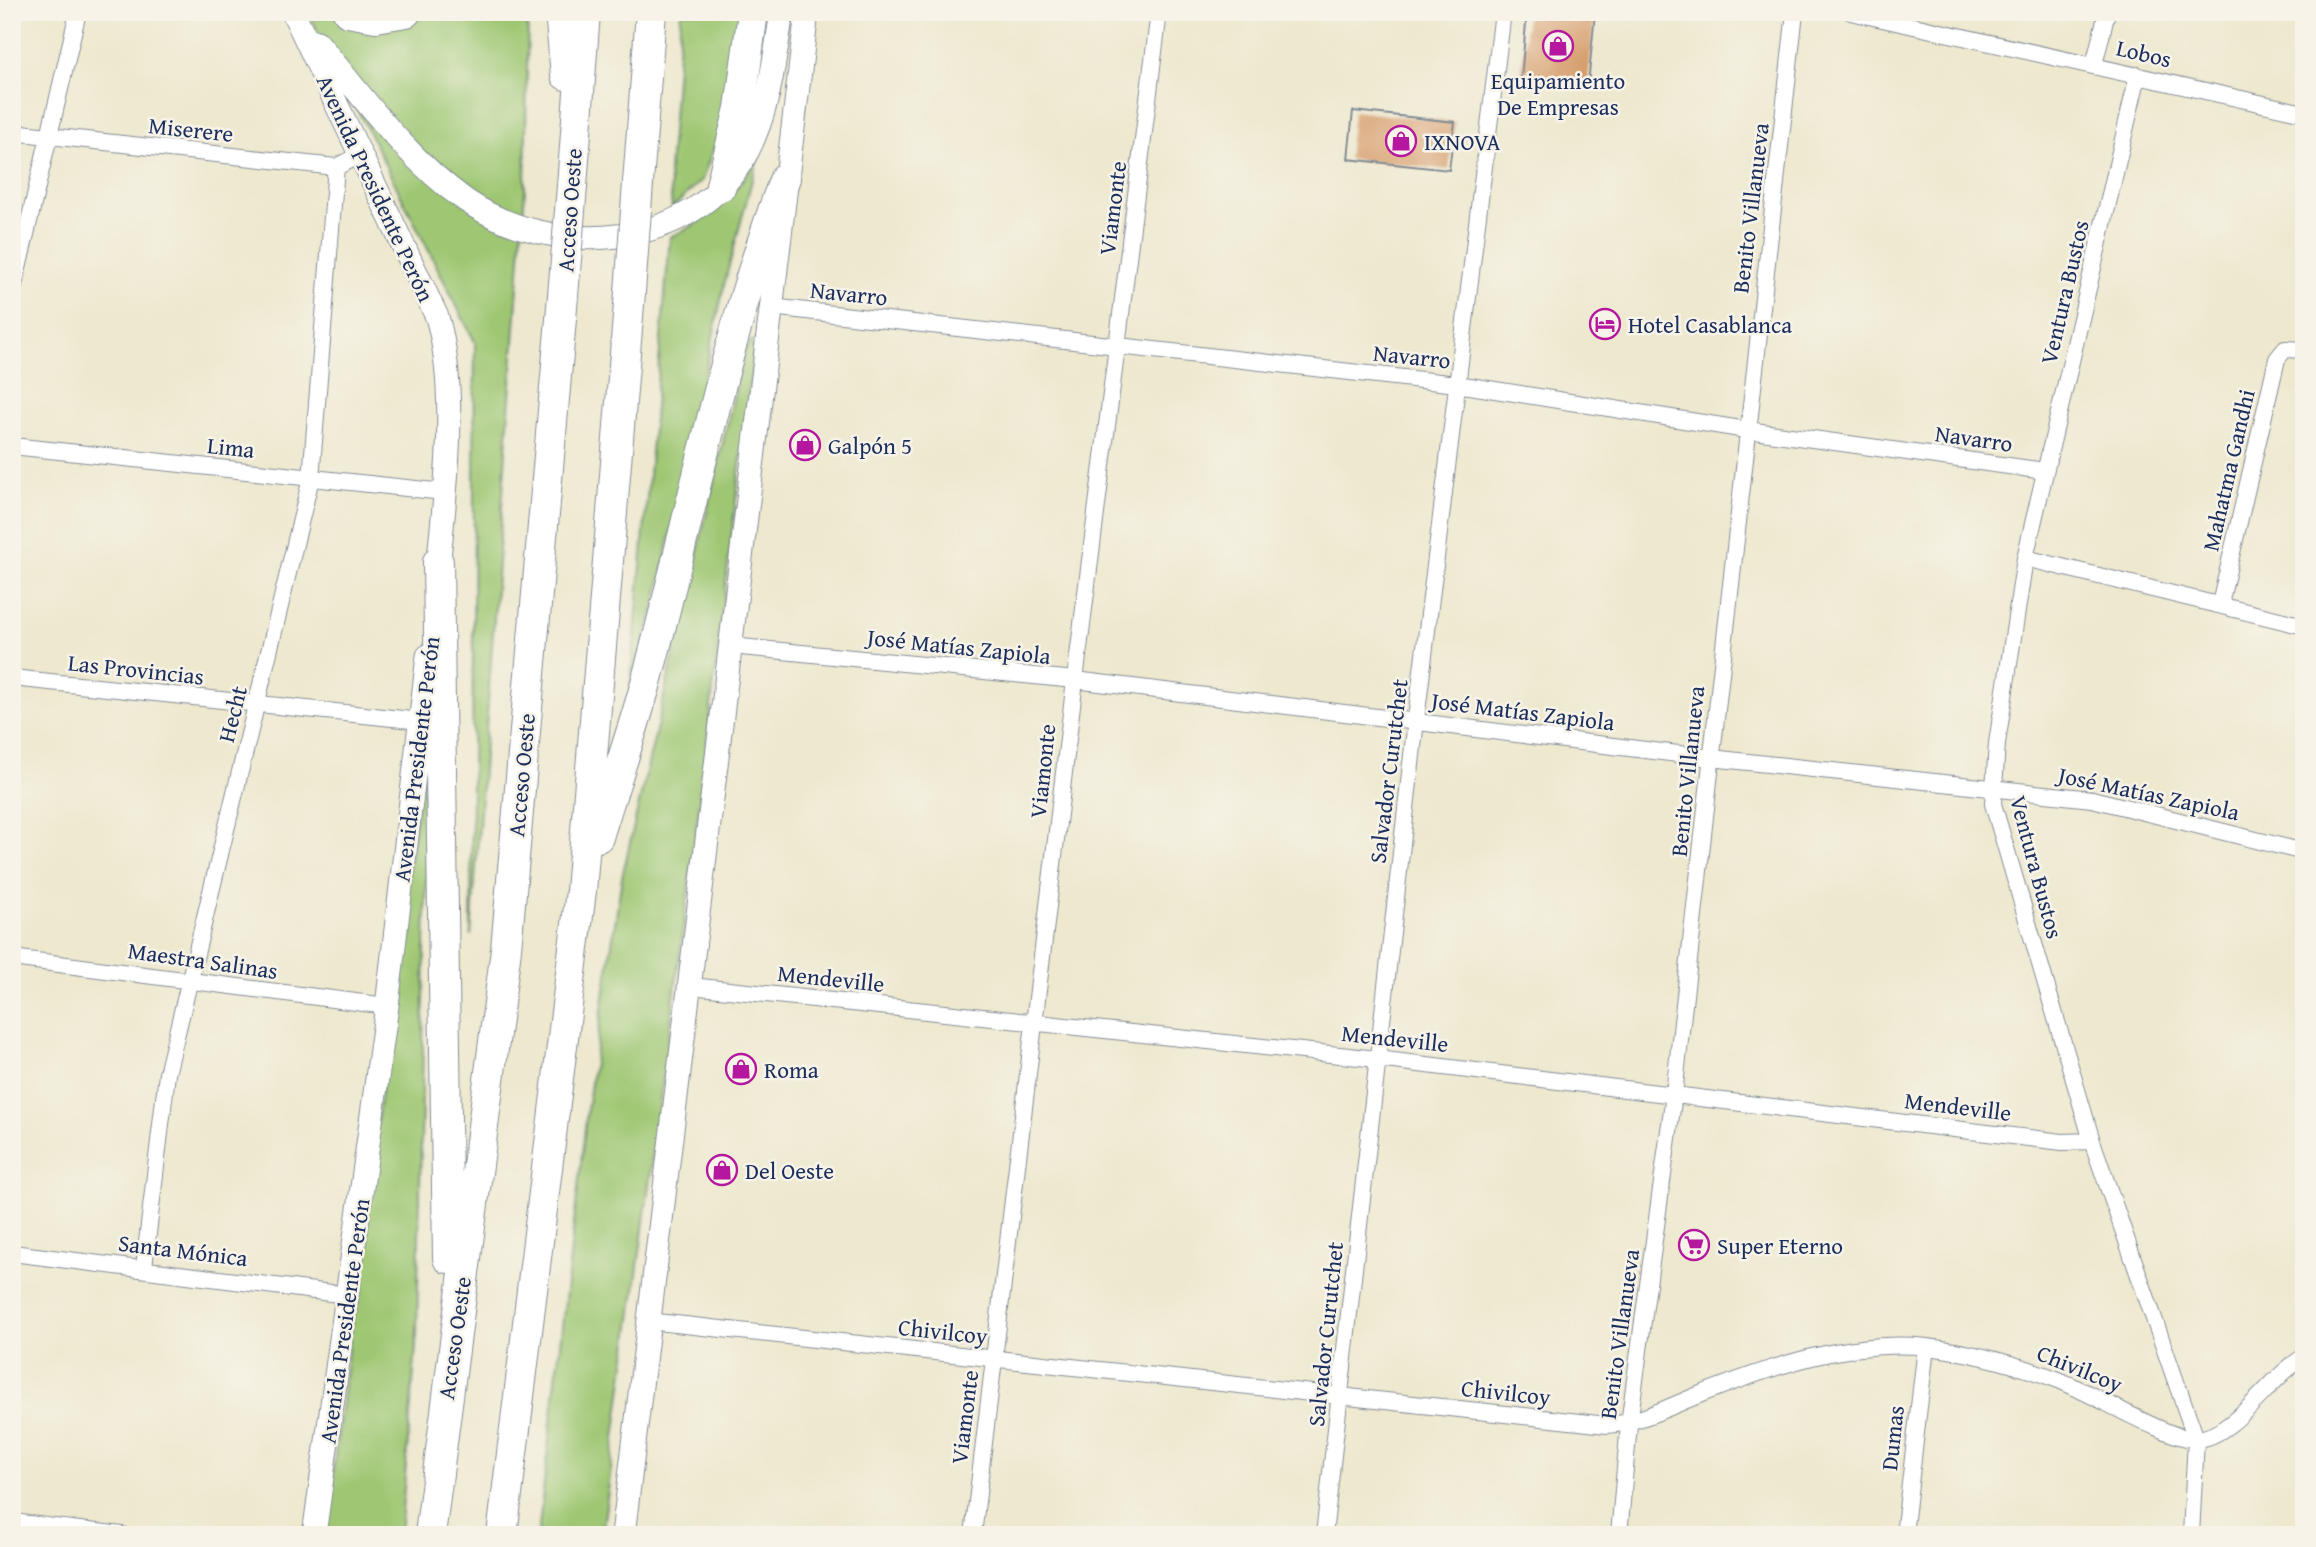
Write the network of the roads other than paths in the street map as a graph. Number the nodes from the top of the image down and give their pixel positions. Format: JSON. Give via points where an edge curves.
{"nodes":[{"id":1,"x":78,"y":12,"type":"edge"},
{"id":2,"x":348,"y":12,"type":"edge"},
{"id":3,"x":406,"y":12,"type":"edge"},
{"id":4,"x":560,"y":12,"type":"edge"},
{"id":5,"x":585,"y":12,"type":"edge"},
{"id":6,"x":651,"y":12,"type":"edge"},
{"id":7,"x":753,"y":12,"type":"edge"},
{"id":8,"x":782,"y":12,"type":"edge"},
{"id":9,"x":807,"y":12,"type":"edge"},
{"id":10,"x":1159,"y":12,"type":"edge"},
{"id":11,"x":1503,"y":12,"type":"edge"},
{"id":12,"x":1795,"y":12,"type":"edge"},
{"id":13,"x":1851,"y":12,"type":"edge"},
{"id":14,"x":2107,"y":12,"type":"edge"},
{"id":15,"x":294,"y":14,"type":"edge"},
{"id":16,"x":2094,"y":65,"type":"junction"},
{"id":17,"x":2138,"y":75,"type":"junction"},
{"id":18,"x":2304,"y":113,"type":"edge"},
{"id":19,"x":12,"y":132,"type":"edge"},
{"id":20,"x":50,"y":137,"type":"junction"},
{"id":21,"x":574,"y":148,"type":"junction"},
{"id":22,"x":362,"y":154,"type":"junction"},
{"id":23,"x":337,"y":167,"type":"junction"},
{"id":24,"x":785,"y":178,"type":"junction"},
{"id":25,"x":721,"y":186,"type":"junction"},
{"id":26,"x":12,"y":294,"type":"edge"},
{"id":27,"x":771,"y":307,"type":"junction"},
{"id":28,"x":1118,"y":346,"type":"junction"},
{"id":29,"x":2304,"y":350,"type":"edge"},
{"id":30,"x":1457,"y":384,"type":"junction"},
{"id":31,"x":1747,"y":430,"type":"junction"},
{"id":32,"x":12,"y":446,"type":"edge"},
{"id":33,"x":2045,"y":471,"type":"junction"},
{"id":34,"x":311,"y":478,"type":"junction"},
{"id":35,"x":444,"y":492,"type":"junction"},
{"id":36,"x":2025,"y":558,"type":"junction"},
{"id":37,"x":438,"y":562,"type":"junction"},
{"id":38,"x":2220,"y":604,"type":"junction"},
{"id":39,"x":2304,"y":626,"type":"edge"},
{"id":40,"x":731,"y":646,"type":"junction"},
{"id":41,"x":12,"y":678,"type":"edge"},
{"id":42,"x":1075,"y":680,"type":"junction"},
{"id":43,"x":258,"y":705,"type":"junction"},
{"id":44,"x":1416,"y":720,"type":"junction"},
{"id":45,"x":421,"y":721,"type":"junction"},
{"id":46,"x":1711,"y":758,"type":"junction"},
{"id":47,"x":1993,"y":788,"type":"junction"},
{"id":48,"x":2304,"y":852,"type":"edge"},
{"id":49,"x":581,"y":891,"type":"junction"},
{"id":50,"x":12,"y":958,"type":"edge"},
{"id":51,"x":188,"y":981,"type":"junction"},
{"id":52,"x":691,"y":986,"type":"junction"},
{"id":53,"x":387,"y":1006,"type":"junction"},
{"id":54,"x":1036,"y":1024,"type":"junction"},
{"id":55,"x":1377,"y":1059,"type":"junction"},
{"id":56,"x":1674,"y":1094,"type":"junction"},
{"id":57,"x":2092,"y":1141,"type":"junction"},
{"id":58,"x":12,"y":1253,"type":"edge"},
{"id":59,"x":144,"y":1267,"type":"junction"},
{"id":60,"x":347,"y":1295,"type":"junction"},
{"id":61,"x":648,"y":1321,"type":"junction"},
{"id":62,"x":1926,"y":1347,"type":"junction"},
{"id":63,"x":2304,"y":1357,"type":"edge"},
{"id":64,"x":994,"y":1360,"type":"junction"},
{"id":65,"x":446,"y":1399,"type":"junction"},
{"id":66,"x":1342,"y":1399,"type":"junction"},
{"id":67,"x":1629,"y":1424,"type":"junction"},
{"id":68,"x":2196,"y":1439,"type":"junction"},
{"id":69,"x":12,"y":1522,"type":"edge"},
{"id":70,"x":122,"y":1535,"type":"edge"},
{"id":71,"x":314,"y":1535,"type":"edge"},
{"id":72,"x":430,"y":1535,"type":"edge"},
{"id":73,"x":502,"y":1535,"type":"edge"},
{"id":74,"x":623,"y":1535,"type":"edge"},
{"id":75,"x":973,"y":1535,"type":"edge"},
{"id":76,"x":1324,"y":1535,"type":"edge"},
{"id":77,"x":1619,"y":1535,"type":"edge"},
{"id":78,"x":1904,"y":1535,"type":"edge"},
{"id":79,"x":2190,"y":1535,"type":"edge"}],
"edges":[{"from":1,"to":20,"type":"street"},
{"from":2,"to":3,"type":"highway","via":[[376,17]]},
{"from":4,"to":21,"type":"highway"},
{"from":5,"to":21,"type":"highway","name":"Acceso Oeste"},
{"from":6,"to":49,"type":"highway","bridge":true},
{"from":7,"to":25,"type":"highway","via":[[740,108]]},
{"from":8,"to":25,"type":"street","via":[[764,111],[747,152]]},
{"from":9,"to":24,"type":"street"},
{"from":10,"to":28,"type":"street","name":"Viamonte"},
{"from":11,"to":30,"type":"street","name":"Salvador Curutchet"},
{"from":12,"to":31,"type":"street","name":"Benito Villanueva"},
{"from":13,"to":16,"type":"street","name":"Lobos"},
{"from":14,"to":16,"type":"street"},
{"from":15,"to":22,"type":"street","name":"Avenida Presidente Perón"},
{"from":15,"to":25,"type":"street","via":[[421,162],[466,200],[515,225],[568,236],[627,236],[679,219]]},
{"from":16,"to":17,"type":"street","name":"Lobos"},
{"from":17,"to":18,"type":"street","name":"Lobos"},
{"from":17,"to":33,"type":"street","name":"Ventura Bustos"},
{"from":19,"to":20,"type":"street","name":"Miserere"},
{"from":20,"to":23,"type":"street","name":"Miserere"},
{"from":20,"to":26,"type":"street"},
{"from":21,"to":65,"type":"highway","name":"Acceso Oeste","bridge":true,"via":[[506,949]]},
{"from":22,"to":23,"type":"street"},
{"from":22,"to":35,"type":"street","name":"Avenida Presidente Perón","via":[[446,346]]},
{"from":23,"to":34,"type":"street","name":"Hecht"},
{"from":24,"to":27,"type":"street"},
{"from":24,"to":49,"type":"highway","via":[[759,248],[715,400],[643,690]]},
{"from":27,"to":28,"type":"street","name":"Navarro"},
{"from":27,"to":40,"type":"street"},
{"from":28,"to":30,"type":"street","name":"Navarro"},
{"from":28,"to":42,"type":"street","name":"Viamonte"},
{"from":29,"to":38,"type":"street","name":"Mahatma Gandhi","via":[[2284,349],[2277,359]]},
{"from":30,"to":31,"type":"street","name":"Navarro"},
{"from":30,"to":44,"type":"street","name":"Salvador Curutchet"},
{"from":31,"to":33,"type":"street","name":"Navarro"},
{"from":31,"to":46,"type":"street","name":"Benito Villanueva"},
{"from":32,"to":34,"type":"street","name":"Lima"},
{"from":33,"to":36,"type":"street","name":"Ventura Bustos"},
{"from":34,"to":35,"type":"street","name":"Lima"},
{"from":34,"to":43,"type":"street","name":"Hecht"},
{"from":35,"to":37,"type":"street","name":"Avenida Presidente Perón"},
{"from":36,"to":38,"type":"street"},
{"from":36,"to":47,"type":"street","name":"Ventura Bustos"},
{"from":37,"to":45,"type":"street","name":"Avenida Presidente Perón"},
{"from":37,"to":65,"type":"highway","via":[[450,1190]]},
{"from":38,"to":39,"type":"street"},
{"from":40,"to":42,"type":"street","name":"José Matías Zapiola"},
{"from":40,"to":52,"type":"street"},
{"from":41,"to":43,"type":"street","name":"Las Provincias"},
{"from":42,"to":44,"type":"street","name":"José Matías Zapiola"},
{"from":42,"to":54,"type":"street","name":"Viamonte"},
{"from":43,"to":45,"type":"street","name":"Las Provincias"},
{"from":43,"to":51,"type":"street","name":"Hecht"},
{"from":44,"to":46,"type":"street","name":"José Matías Zapiola"},
{"from":44,"to":55,"type":"street","name":"Salvador Curutchet"},
{"from":45,"to":53,"type":"street","name":"Avenida Presidente Perón"},
{"from":46,"to":47,"type":"street","name":"José Matías Zapiola"},
{"from":46,"to":56,"type":"street","name":"Benito Villanueva"},
{"from":47,"to":48,"type":"street","name":"José Matías Zapiola","via":[[2092,799]]},
{"from":47,"to":57,"type":"street","name":"Ventura Bustos","via":[[1996,818]]},
{"from":49,"to":73,"type":"highway"},
{"from":50,"to":51,"type":"street","name":"Maestra Salinas"},
{"from":51,"to":53,"type":"street","name":"Maestra Salinas"},
{"from":51,"to":59,"type":"street","name":"Hecht","via":[[167,1074]]},
{"from":52,"to":54,"type":"street","name":"Mendeville"},
{"from":52,"to":61,"type":"street"},
{"from":53,"to":60,"type":"street","name":"Avenida Presidente Perón"},
{"from":54,"to":55,"type":"street","name":"Mendeville"},
{"from":54,"to":64,"type":"street","name":"Viamonte"},
{"from":55,"to":56,"type":"street","name":"Mendeville"},
{"from":55,"to":66,"type":"street","name":"Salvador Curutchet"},
{"from":56,"to":57,"type":"street","name":"Mendeville","via":[[2062,1142]]},
{"from":56,"to":67,"type":"street","name":"Benito Villanueva"},
{"from":57,"to":68,"type":"street","name":"Ventura Bustos"},
{"from":58,"to":59,"type":"street","name":"Santa Mónica"},
{"from":59,"to":60,"type":"street","name":"Santa Mónica"},
{"from":60,"to":71,"type":"street","name":"Avenida Presidente Perón"},
{"from":61,"to":64,"type":"street","name":"Chivilcoy"},
{"from":61,"to":74,"type":"street"},
{"from":62,"to":67,"type":"street","name":"Chivilcoy","via":[[1847,1350],[1807,1358],[1723,1385]]},
{"from":62,"to":68,"type":"street","name":"Chivilcoy","via":[[1975,1355],[2056,1379],[2168,1432]]},
{"from":62,"to":78,"type":"street","name":"Dumas"},
{"from":63,"to":68,"type":"street","via":[[2277,1376],[2231,1423],[2215,1435]]},
{"from":64,"to":66,"type":"street","name":"Chivilcoy"},
{"from":64,"to":75,"type":"street","name":"Viamonte"},
{"from":65,"to":72,"type":"highway","name":"Acceso Oeste"},
{"from":66,"to":67,"type":"street","name":"Chivilcoy"},
{"from":66,"to":76,"type":"street","name":"Salvador Curutchet"},
{"from":67,"to":77,"type":"street","name":"Benito Villanueva"},
{"from":68,"to":79,"type":"street","name":"Ventura Bustos"},
{"from":69,"to":70,"type":"street"}]}
